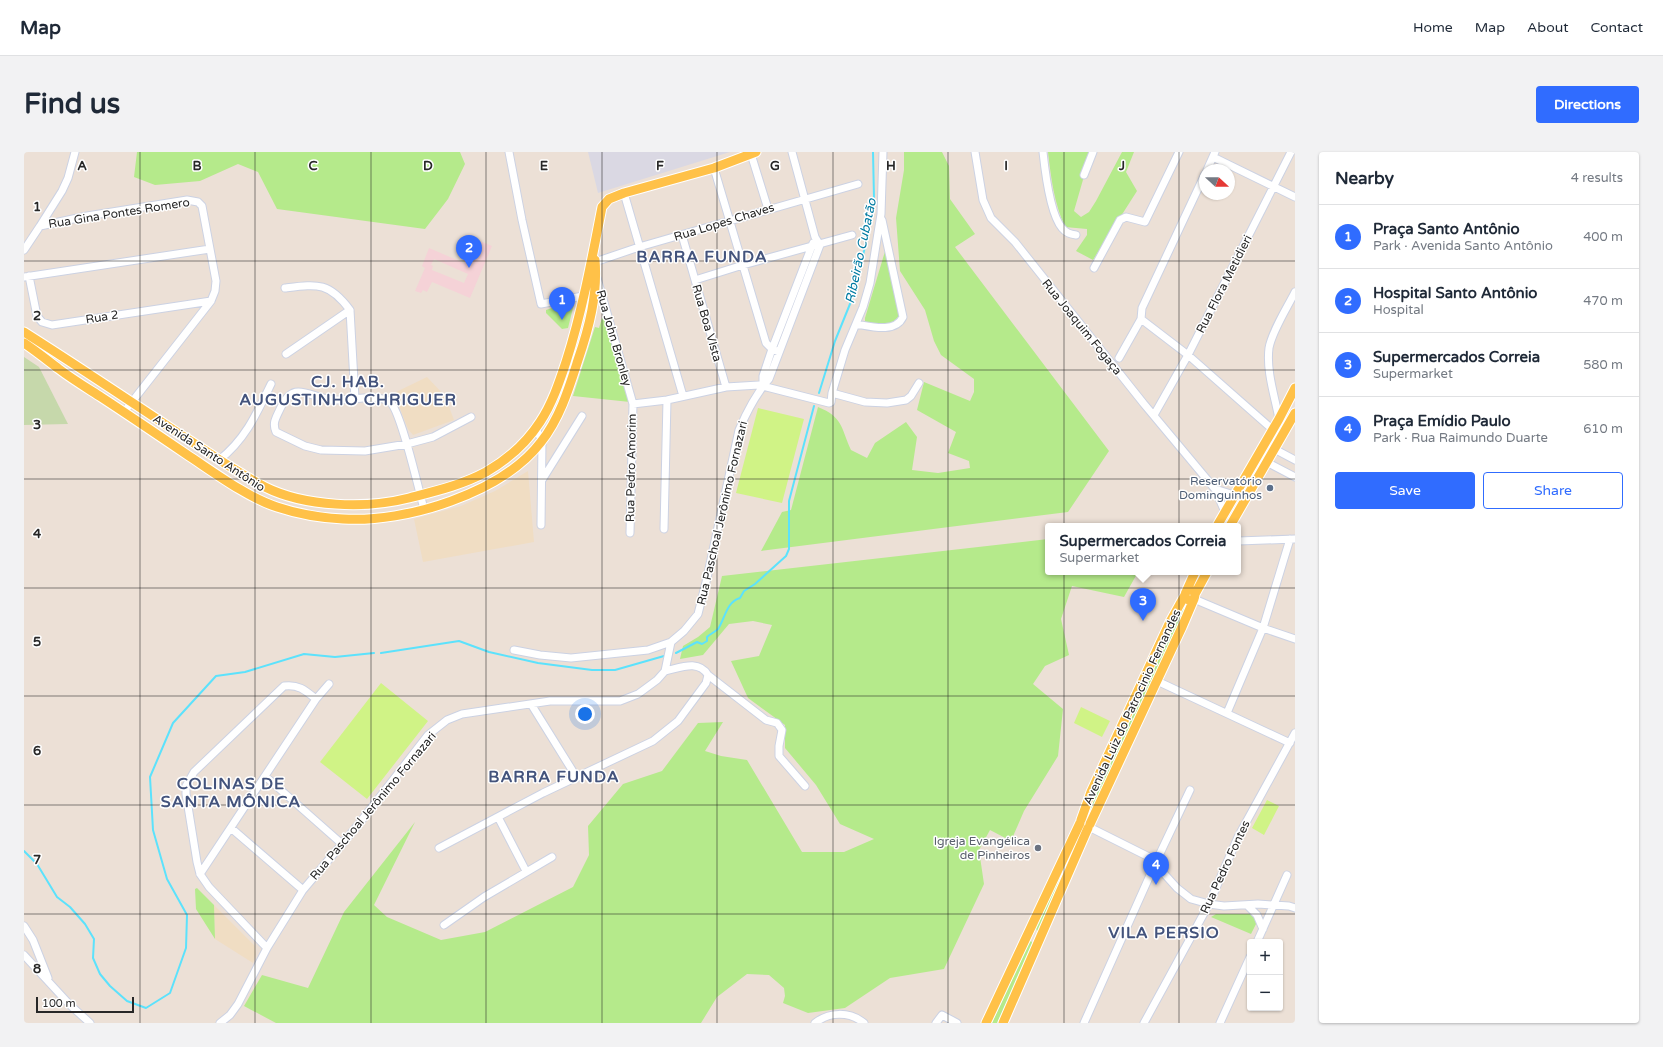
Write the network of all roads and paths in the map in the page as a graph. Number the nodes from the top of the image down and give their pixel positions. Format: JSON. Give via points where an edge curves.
{"nodes":[{"id":1,"x":74,"y":152,"type":"edge"},
{"id":2,"x":509,"y":152,"type":"edge"},
{"id":3,"x":792,"y":152,"type":"edge"},
{"id":4,"x":883,"y":152,"type":"edge"},
{"id":5,"x":975,"y":152,"type":"edge"},
{"id":6,"x":1043,"y":152,"type":"edge"},
{"id":7,"x":1093,"y":152,"type":"edge"},
{"id":8,"x":1179,"y":152,"type":"edge"},
{"id":9,"x":1291,"y":152,"type":"edge"},
{"id":10,"x":753,"y":153,"type":"edge"},
{"id":11,"x":1214,"y":154,"type":"edge"},
{"id":12,"x":1210,"y":164,"type":"edge"},
{"id":13,"x":714,"y":168,"type":"junction"},
{"id":14,"x":1084,"y":175,"type":"dead end"},
{"id":15,"x":858,"y":184,"type":"dead end"},
{"id":16,"x":1199,"y":187,"type":"edge"},
{"id":17,"x":1274,"y":187,"type":"junction"},
{"id":18,"x":624,"y":193,"type":"junction"},
{"id":19,"x":1295,"y":197,"type":"edge"},
{"id":20,"x":805,"y":198,"type":"junction"},
{"id":21,"x":768,"y":209,"type":"junction"},
{"id":22,"x":881,"y":214,"type":"junction"},
{"id":23,"x":730,"y":220,"type":"junction"},
{"id":24,"x":40,"y":226,"type":"junction"},
{"id":25,"x":682,"y":235,"type":"junction"},
{"id":26,"x":852,"y":235,"type":"dead end"},
{"id":27,"x":1076,"y":235,"type":"dead end"},
{"id":28,"x":815,"y":237,"type":"junction"},
{"id":29,"x":820,"y":245,"type":"junction"},
{"id":30,"x":639,"y":247,"type":"junction"},
{"id":31,"x":812,"y":247,"type":"junction"},
{"id":32,"x":210,"y":249,"type":"junction"},
{"id":33,"x":24,"y":250,"type":"edge"},
{"id":34,"x":743,"y":265,"type":"junction"},
{"id":35,"x":593,"y":266,"type":"junction"},
{"id":36,"x":1094,"y":268,"type":"dead end"},
{"id":37,"x":26,"y":276,"type":"edge"},
{"id":38,"x":695,"y":280,"type":"junction"},
{"id":39,"x":285,"y":288,"type":"dead end"},
{"id":40,"x":1295,"y":292,"type":"edge"},
{"id":41,"x":583,"y":296,"type":"junction"},
{"id":42,"x":594,"y":299,"type":"junction"},
{"id":43,"x":211,"y":301,"type":"junction"},
{"id":44,"x":350,"y":310,"type":"junction"},
{"id":45,"x":1141,"y":319,"type":"junction"},
{"id":46,"x":856,"y":324,"type":"junction"},
{"id":47,"x":24,"y":332,"type":"edge"},
{"id":48,"x":24,"y":343,"type":"edge"},
{"id":49,"x":775,"y":351,"type":"junction"},
{"id":50,"x":286,"y":354,"type":"dead end"},
{"id":51,"x":1188,"y":355,"type":"junction"},
{"id":52,"x":1119,"y":358,"type":"dead end"},
{"id":53,"x":918,"y":383,"type":"dead end"},
{"id":54,"x":271,"y":384,"type":"dead end"},
{"id":55,"x":763,"y":386,"type":"junction"},
{"id":56,"x":726,"y":387,"type":"junction"},
{"id":57,"x":1295,"y":388,"type":"edge"},
{"id":58,"x":832,"y":394,"type":"junction"},
{"id":59,"x":683,"y":396,"type":"junction"},
{"id":60,"x":355,"y":399,"type":"junction"},
{"id":61,"x":667,"y":400,"type":"junction"},
{"id":62,"x":131,"y":402,"type":"junction"},
{"id":63,"x":633,"y":404,"type":"junction"},
{"id":64,"x":124,"y":412,"type":"junction"},
{"id":65,"x":1295,"y":413,"type":"edge"},
{"id":66,"x":1154,"y":415,"type":"junction"},
{"id":67,"x":582,"y":416,"type":"dead end"},
{"id":68,"x":471,"y":417,"type":"dead end"},
{"id":69,"x":1279,"y":419,"type":"junction"},
{"id":70,"x":535,"y":428,"type":"junction"},
{"id":71,"x":1273,"y":430,"type":"junction"},
{"id":72,"x":542,"y":441,"type":"junction"},
{"id":73,"x":407,"y":444,"type":"junction"},
{"id":74,"x":1264,"y":444,"type":"junction"},
{"id":75,"x":1275,"y":449,"type":"junction"},
{"id":76,"x":1257,"y":457,"type":"junction"},
{"id":77,"x":219,"y":460,"type":"junction"},
{"id":78,"x":1295,"y":460,"type":"edge"},
{"id":79,"x":1267,"y":462,"type":"junction"},
{"id":80,"x":1295,"y":477,"type":"edge"},
{"id":81,"x":541,"y":480,"type":"junction"},
{"id":82,"x":448,"y":487,"type":"junction"},
{"id":83,"x":1215,"y":489,"type":"junction"},
{"id":84,"x":420,"y":495,"type":"junction"},
{"id":85,"x":1234,"y":495,"type":"junction"},
{"id":86,"x":454,"y":499,"type":"junction"},
{"id":87,"x":424,"y":509,"type":"junction"},
{"id":88,"x":1225,"y":512,"type":"junction"},
{"id":89,"x":1219,"y":523,"type":"edge"},
{"id":90,"x":1232,"y":523,"type":"edge"},
{"id":91,"x":541,"y":525,"type":"dead end"},
{"id":92,"x":664,"y":528,"type":"dead end"},
{"id":93,"x":630,"y":533,"type":"dead end"},
{"id":94,"x":1293,"y":539,"type":"edge"},
{"id":95,"x":1241,"y":541,"type":"edge"},
{"id":96,"x":1194,"y":575,"type":"edge"},
{"id":97,"x":1205,"y":575,"type":"edge"},
{"id":98,"x":1190,"y":595,"type":"junction"},
{"id":99,"x":1263,"y":628,"type":"junction"},
{"id":100,"x":1295,"y":639,"type":"edge"},
{"id":101,"x":671,"y":642,"type":"junction"},
{"id":102,"x":514,"y":650,"type":"dead end"},
{"id":103,"x":665,"y":671,"type":"junction"},
{"id":104,"x":708,"y":675,"type":"junction"},
{"id":105,"x":1157,"y":680,"type":"junction"},
{"id":106,"x":329,"y":684,"type":"dead end"},
{"id":107,"x":316,"y":699,"type":"junction"},
{"id":108,"x":531,"y":704,"type":"junction"},
{"id":109,"x":1227,"y":713,"type":"junction"},
{"id":110,"x":1295,"y":733,"type":"edge"},
{"id":111,"x":1290,"y":743,"type":"junction"},
{"id":112,"x":265,"y":776,"type":"junction"},
{"id":113,"x":577,"y":778,"type":"junction"},
{"id":114,"x":804,"y":786,"type":"dead end"},
{"id":115,"x":1190,"y":790,"type":"dead end"},
{"id":116,"x":498,"y":817,"type":"junction"},
{"id":117,"x":1086,"y":825,"type":"junction"},
{"id":118,"x":231,"y":828,"type":"junction"},
{"id":119,"x":342,"y":844,"type":"junction"},
{"id":120,"x":439,"y":848,"type":"dead end"},
{"id":121,"x":552,"y":857,"type":"dead end"},
{"id":122,"x":1155,"y":864,"type":"junction"},
{"id":123,"x":526,"y":871,"type":"junction"},
{"id":124,"x":200,"y":874,"type":"junction"},
{"id":125,"x":1287,"y":875,"type":"dead end"},
{"id":126,"x":302,"y":890,"type":"junction"},
{"id":127,"x":1209,"y":904,"type":"junction"},
{"id":128,"x":1247,"y":905,"type":"junction"},
{"id":129,"x":1273,"y":906,"type":"junction"},
{"id":130,"x":1295,"y":908,"type":"edge"},
{"id":131,"x":444,"y":925,"type":"dead end"},
{"id":132,"x":24,"y":926,"type":"edge"},
{"id":133,"x":1263,"y":929,"type":"junction"},
{"id":134,"x":1029,"y":935,"type":"junction"},
{"id":135,"x":1258,"y":939,"type":"edge"},
{"id":136,"x":1039,"y":940,"type":"junction"},
{"id":137,"x":267,"y":948,"type":"junction"},
{"id":138,"x":24,"y":955,"type":"edge"},
{"id":139,"x":1247,"y":964,"type":"edge"},
{"id":140,"x":50,"y":982,"type":"junction"},
{"id":141,"x":230,"y":1015,"type":"junction"},
{"id":142,"x":90,"y":1023,"type":"edge"},
{"id":143,"x":220,"y":1023,"type":"edge"},
{"id":144,"x":230,"y":1023,"type":"edge"},
{"id":145,"x":814,"y":1023,"type":"edge"},
{"id":146,"x":864,"y":1023,"type":"edge"},
{"id":147,"x":936,"y":1023,"type":"edge"},
{"id":148,"x":958,"y":1023,"type":"edge"},
{"id":149,"x":986,"y":1023,"type":"edge"},
{"id":150,"x":1003,"y":1023,"type":"edge"},
{"id":151,"x":1084,"y":1023,"type":"edge"},
{"id":152,"x":1144,"y":1023,"type":"edge"},
{"id":153,"x":1220,"y":1023,"type":"edge"}],
"edges":[{"from":1,"to":24,"type":"street","via":[[68,178]]},
{"from":2,"to":41,"type":"street","via":[[541,304]]},
{"from":3,"to":20,"type":"street"},
{"from":4,"to":22,"type":"street"},
{"from":5,"to":66,"type":"street","name":"Rua Joaquim Fogaça","via":[[983,200],[991,218],[1015,242]]},
{"from":6,"to":27,"type":"street","via":[[1048,189],[1059,224],[1068,233]]},
{"from":7,"to":14,"type":"street"},
{"from":8,"to":36,"type":"street","via":[[1145,222],[1126,218],[1120,220]]},
{"from":9,"to":17,"type":"street","name":"Rua Flora Metidieri"},
{"from":10,"to":13,"type":"main road","name":"Avenida Santo Antônio"},
{"from":10,"to":21,"type":"street"},
{"from":11,"to":12,"type":"street"},
{"from":11,"to":17,"type":"street"},
{"from":13,"to":18,"type":"main road","name":"Avenida Santo Antônio"},
{"from":13,"to":23,"type":"street"},
{"from":15,"to":20,"type":"street","name":"Rua Lopes Chaves"},
{"from":16,"to":45,"type":"street","via":[[1142,308]]},
{"from":17,"to":19,"type":"street"},
{"from":17,"to":51,"type":"street","name":"Rua Flora Metidieri"},
{"from":18,"to":30,"type":"street"},
{"from":18,"to":35,"type":"main road","name":"Avenida Santo Antônio","via":[[609,199],[602,207],[593,251]]},
{"from":20,"to":21,"type":"street","name":"Rua Lopes Chaves"},
{"from":20,"to":28,"type":"street"},
{"from":21,"to":23,"type":"street","name":"Rua Lopes Chaves"},
{"from":22,"to":46,"type":"street","via":[[870,283]]},
{"from":22,"to":46,"type":"street","via":[[903,317],[901,321],[888,328]]},
{"from":23,"to":25,"type":"street","name":"Rua Lopes Chaves"},
{"from":23,"to":34,"type":"street"},
{"from":24,"to":32,"type":"street","name":"Rua Gina Pontes Romero","via":[[193,200],[202,206]]},
{"from":24,"to":33,"type":"street","name":"Rua Gina Pontes Romero"},
{"from":25,"to":30,"type":"street","name":"Rua Lopes Chaves"},
{"from":25,"to":38,"type":"street","name":"Rua Boa VIsta"},
{"from":26,"to":29,"type":"street"},
{"from":28,"to":29,"type":"street"},
{"from":28,"to":31,"type":"street"},
{"from":29,"to":31,"type":"street"},
{"from":29,"to":49,"type":"street"},
{"from":30,"to":35,"type":"street","name":"Rua Lopes Chaves"},
{"from":30,"to":59,"type":"street"},
{"from":31,"to":34,"type":"street"},
{"from":31,"to":49,"type":"street"},
{"from":32,"to":37,"type":"street"},
{"from":32,"to":43,"type":"street","name":"Rua Gina Pontes Romero","via":[[216,281]]},
{"from":34,"to":38,"type":"street"},
{"from":34,"to":49,"type":"street","via":[[766,342]]},
{"from":35,"to":41,"type":"main road","name":"Avenida Santo Antônio"},
{"from":35,"to":42,"type":"main road","name":"Avenida Santo Antônio"},
{"from":35,"to":63,"type":"street","name":"Rua John Bronley"},
{"from":37,"to":43,"type":"street","name":"Rua 2","via":[[37,316],[42,322],[52,325]]},
{"from":38,"to":56,"type":"street","name":"Rua Boa VIsta"},
{"from":39,"to":44,"type":"street","via":[[310,285],[324,287],[343,301]]},
{"from":40,"to":69,"type":"street","via":[[1269,348],[1269,364]]},
{"from":41,"to":42,"type":"street"},
{"from":41,"to":70,"type":"main road","name":"Avenida Santo Antônio","via":[[572,343],[555,395]]},
{"from":42,"to":72,"type":"main road","name":"Avenida Santo Antônio","via":[[583,346],[566,398]]},
{"from":43,"to":62,"type":"street","name":"Rua Gina Pontes Romero"},
{"from":44,"to":50,"type":"street"},
{"from":44,"to":60,"type":"street"},
{"from":45,"to":51,"type":"street"},
{"from":45,"to":52,"type":"street"},
{"from":46,"to":58,"type":"street"},
{"from":47,"to":62,"type":"main road","name":"Avenida Santo Antônio"},
{"from":48,"to":64,"type":"main road","name":"Avenida Santo Antônio"},
{"from":49,"to":55,"type":"street","via":[[763,376]]},
{"from":51,"to":66,"type":"street","name":"Rua Flora Metidieri"},
{"from":51,"to":71,"type":"street"},
{"from":53,"to":58,"type":"street","via":[[906,400],[887,403],[865,402]]},
{"from":54,"to":77,"type":"street","via":[[245,434],[231,451]]},
{"from":55,"to":56,"type":"street"},
{"from":55,"to":58,"type":"street","via":[[829,403]]},
{"from":55,"to":101,"type":"street","name":"Rua Paschoal Jerônimo Fornazari","via":[[747,411],[739,430],[698,614]]},
{"from":56,"to":59,"type":"street"},
{"from":57,"to":69,"type":"main road"},
{"from":59,"to":61,"type":"street"},
{"from":60,"to":73,"type":"street","via":[[382,398],[390,402]]},
{"from":60,"to":73,"type":"street","via":[[333,400],[296,391],[282,404],[274,422],[276,432],[321,450],[364,451]]},
{"from":61,"to":63,"type":"street"},
{"from":61,"to":92,"type":"street"},
{"from":62,"to":64,"type":"street","name":"Rua Gina Pontes Romero"},
{"from":62,"to":77,"type":"main road","name":"Avenida Santo Antônio"},
{"from":63,"to":93,"type":"street","name":"Rua Pedro Amorim"},
{"from":64,"to":87,"type":"main road","name":"Avenida Santo Antônio","via":[[235,485],[278,507],[315,516],[344,519],[376,518]]},
{"from":65,"to":75,"type":"main road"},
{"from":66,"to":83,"type":"street","name":"Rua Joaquim Fogaça"},
{"from":67,"to":81,"type":"street"},
{"from":68,"to":73,"type":"street","via":[[433,437]]},
{"from":69,"to":71,"type":"main road"},
{"from":70,"to":72,"type":"street"},
{"from":70,"to":82,"type":"main road","name":"Avenida Santo Antônio","via":[[511,455],[487,471]]},
{"from":71,"to":74,"type":"main road"},
{"from":72,"to":81,"type":"street"},
{"from":72,"to":86,"type":"main road","name":"Avenida Santo Antônio","via":[[515,468],[483,488]]},
{"from":73,"to":84,"type":"street"},
{"from":74,"to":75,"type":"street"},
{"from":74,"to":76,"type":"main road"},
{"from":75,"to":78,"type":"street"},
{"from":75,"to":79,"type":"main road"},
{"from":76,"to":79,"type":"street"},
{"from":76,"to":85,"type":"main road"},
{"from":77,"to":84,"type":"main road","name":"Avenida Santo Antônio","via":[[265,487],[313,501],[337,504],[366,503]]},
{"from":79,"to":80,"type":"street"},
{"from":79,"to":90,"type":"main road"},
{"from":81,"to":91,"type":"street"},
{"from":82,"to":84,"type":"main road","name":"Avenida Santo Antônio"},
{"from":82,"to":86,"type":"main road"},
{"from":83,"to":85,"type":"street"},
{"from":83,"to":88,"type":"street","name":"Rua Joaquim Fogaça"},
{"from":84,"to":87,"type":"street"},
{"from":85,"to":88,"type":"main road"},
{"from":86,"to":87,"type":"main road","name":"Avenida Santo Antônio"},
{"from":88,"to":89,"type":"main road"},
{"from":94,"to":95,"type":"street"},
{"from":94,"to":99,"type":"street"},
{"from":96,"to":98,"type":"main road","name":"Avenida Luiz do Patrocinio Fernandes"},
{"from":97,"to":98,"type":"main road","name":"Avenida Luiz do Patrocinio Fernandes"},
{"from":98,"to":99,"type":"street"},
{"from":98,"to":105,"type":"main road","name":"Avenida Luiz do Patrocinio Fernandes"},
{"from":98,"to":117,"type":"main road","name":"Avenida Luiz do Patrocinio Fernandes","via":[[1170,622],[1091,792]]},
{"from":99,"to":100,"type":"street"},
{"from":99,"to":109,"type":"street"},
{"from":101,"to":102,"type":"street","via":[[648,650],[571,658]]},
{"from":101,"to":103,"type":"street"},
{"from":103,"to":104,"type":"street","via":[[694,664],[703,668]]},
{"from":103,"to":108,"type":"street","name":"Rua Paschoal Jerônimo Fornazari","via":[[638,694],[620,701]]},
{"from":104,"to":113,"type":"street","via":[[706,683],[678,721],[653,741]]},
{"from":104,"to":114,"type":"street","via":[[766,720],[777,724],[782,730],[779,756]]},
{"from":105,"to":109,"type":"street"},
{"from":105,"to":117,"type":"main road","name":"Avenida Luiz do Patrocinio Fernandes"},
{"from":106,"to":107,"type":"street"},
{"from":107,"to":112,"type":"street"},
{"from":107,"to":124,"type":"street","via":[[300,687],[284,686],[194,772],[186,786],[186,794]]},
{"from":108,"to":113,"type":"street"},
{"from":108,"to":119,"type":"street","name":"Rua Paschoal Jerônimo Fornazari","via":[[462,714],[447,720],[428,735]]},
{"from":109,"to":111,"type":"street"},
{"from":110,"to":111,"type":"street","name":"Rua Pedro Fontes"},
{"from":111,"to":127,"type":"street","name":"Rua Pedro Fontes","via":[[1238,837]]},
{"from":112,"to":118,"type":"street"},
{"from":112,"to":119,"type":"street"},
{"from":113,"to":116,"type":"street"},
{"from":115,"to":122,"type":"street"},
{"from":116,"to":120,"type":"street"},
{"from":116,"to":123,"type":"street"},
{"from":117,"to":122,"type":"street","via":[[1149,857]]},
{"from":117,"to":134,"type":"main road","name":"Avenida Luiz do Patrocinio Fernandes"},
{"from":117,"to":136,"type":"main road","name":"Avenida Luiz do Patrocinio Fernandes"},
{"from":118,"to":124,"type":"street"},
{"from":118,"to":126,"type":"street"},
{"from":119,"to":126,"type":"street","name":"Rua Paschoal Jerônimo Fornazari"},
{"from":121,"to":123,"type":"street"},
{"from":122,"to":127,"type":"street","via":[[1191,898]]},
{"from":122,"to":151,"type":"street"},
{"from":123,"to":131,"type":"street"},
{"from":124,"to":137,"type":"street","via":[[209,887]]},
{"from":125,"to":129,"type":"street"},
{"from":126,"to":137,"type":"street","name":"Rua Paschoal Jerônimo Fornazari"},
{"from":127,"to":128,"type":"street"},
{"from":127,"to":152,"type":"street","name":"Rua Pedro Fontes"},
{"from":128,"to":129,"type":"street"},
{"from":128,"to":133,"type":"street"},
{"from":129,"to":130,"type":"street"},
{"from":129,"to":133,"type":"street"},
{"from":132,"to":140,"type":"street","via":[[33,940]]},
{"from":133,"to":135,"type":"street"},
{"from":134,"to":136,"type":"main road"},
{"from":134,"to":149,"type":"main road","name":"Avenida Luiz do Patrocinio Fernandes"},
{"from":136,"to":150,"type":"main road","name":"Avenida Luiz do Patrocinio Fernandes"},
{"from":137,"to":141,"type":"street","name":"Rua Paschoal Jerônimo Fornazari"},
{"from":138,"to":140,"type":"street"},
{"from":139,"to":153,"type":"street"},
{"from":140,"to":142,"type":"street"},
{"from":141,"to":143,"type":"street","name":"Rua Paschoal Jerônimo Fornazari"},
{"from":141,"to":144,"type":"street"},
{"from":145,"to":146,"type":"street","via":[[827,1016],[840,1014],[850,1015]]},
{"from":147,"to":148,"type":"street","via":[[942,1015]]}]}
